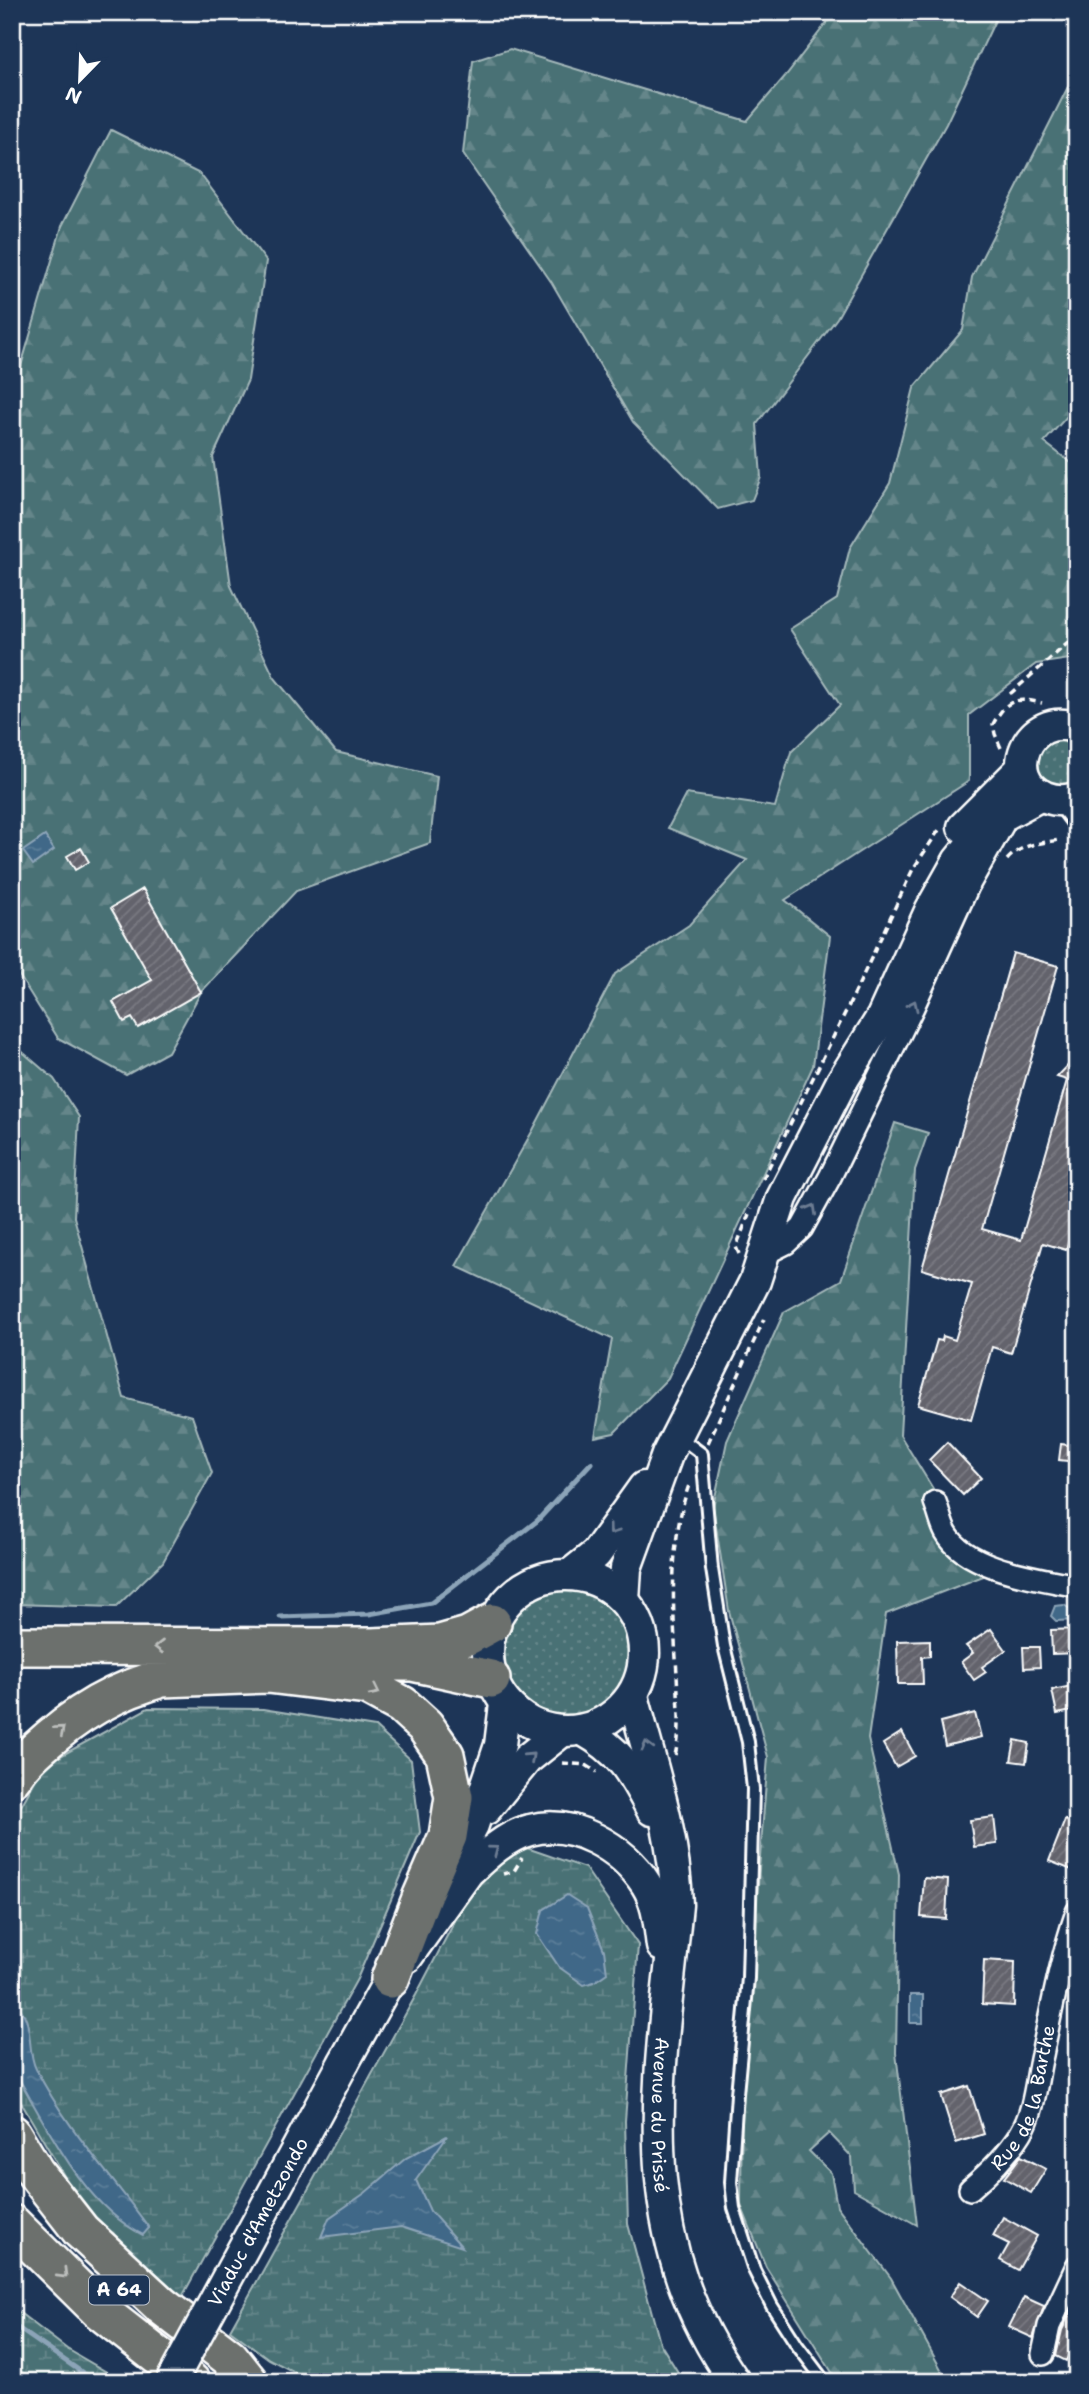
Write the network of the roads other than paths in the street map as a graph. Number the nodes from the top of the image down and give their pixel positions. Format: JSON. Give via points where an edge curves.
{"nodes":[{"id":1,"x":1076,"y":727,"type":"edge"},
{"id":2,"x":1022,"y":768,"type":"junction"},
{"id":3,"x":1057,"y":797,"type":"edge"},
{"id":4,"x":1010,"y":812,"type":"junction"},
{"id":5,"x":1077,"y":829,"type":"edge"},
{"id":6,"x":842,"y":1082,"type":"junction"},
{"id":7,"x":752,"y":1255,"type":"junction"},
{"id":8,"x":672,"y":1445,"type":"junction"},
{"id":9,"x":935,"y":1502,"type":"dead end"},
{"id":10,"x":571,"y":1574,"type":"junction"},
{"id":11,"x":1077,"y":1586,"type":"edge"},
{"id":12,"x":624,"y":1600,"type":"junction"},
{"id":13,"x":492,"y":1623,"type":"junction"},
{"id":14,"x":12,"y":1646,"type":"edge"},
{"id":15,"x":162,"y":1678,"type":"junction"},
{"id":16,"x":498,"y":1692,"type":"junction"},
{"id":17,"x":633,"y":1696,"type":"junction"},
{"id":18,"x":572,"y":1731,"type":"junction"},
{"id":19,"x":12,"y":1777,"type":"edge"},
{"id":20,"x":473,"y":1825,"type":"junction"},
{"id":21,"x":670,"y":1836,"type":"junction"},
{"id":22,"x":1077,"y":1912,"type":"edge"},
{"id":23,"x":390,"y":1979,"type":"junction"},
{"id":24,"x":667,"y":1995,"type":"junction"},
{"id":25,"x":12,"y":2134,"type":"edge"},
{"id":26,"x":12,"y":2183,"type":"edge"},
{"id":27,"x":970,"y":2189,"type":"dead end"},
{"id":28,"x":13,"y":2225,"type":"edge"},
{"id":29,"x":1077,"y":2266,"type":"edge"},
{"id":30,"x":1043,"y":2354,"type":"dead end"},
{"id":31,"x":171,"y":2382,"type":"edge"},
{"id":32,"x":191,"y":2382,"type":"edge"},
{"id":33,"x":239,"y":2382,"type":"edge"},
{"id":34,"x":249,"y":2382,"type":"edge"},
{"id":35,"x":735,"y":2382,"type":"edge"},
{"id":36,"x":825,"y":2382,"type":"edge"}],
"edges":[{"from":1,"to":2,"type":"main road","via":[[1054,725],[1035,733],[1027,743]]},
{"from":2,"to":3,"type":"main road","via":[[1030,786]]},
{"from":2,"to":6,"type":"main road","via":[[967,822],[929,877],[856,1035]]},
{"from":3,"to":4,"type":"main road"},
{"from":3,"to":5,"type":"lane"},
{"from":4,"to":6,"type":"main road","via":[[981,833],[958,861],[931,908],[882,1017]]},
{"from":7,"to":4,"type":"street","one_way":true,"via":[[786,1243],[802,1228],[968,886]]},
{"from":6,"to":7,"type":"main road"},
{"from":7,"to":8,"type":"main road","via":[[743,1308]]},
{"from":8,"to":10,"type":"main road","one_way":true,"via":[[596,1554]]},
{"from":8,"to":12,"type":"main road","via":[[626,1568]]},
{"from":8,"to":36,"type":"lane","via":[[702,1454],[712,1569],[754,1789],[748,1978],[731,2182],[734,2208],[754,2270],[772,2306]]},
{"from":9,"to":11,"type":"street","via":[[946,1534],[962,1551],[1013,1572]]},
{"from":10,"to":12,"type":"main road","via":[[591,1578]]},
{"from":10,"to":13,"type":"main road","via":[[524,1586],[505,1602]]},
{"from":12,"to":17,"type":"main road","via":[[638,1622],[644,1647],[642,1672]]},
{"from":13,"to":14,"type":"highway","one_way":true,"via":[[468,1636],[440,1643],[372,1647]]},
{"from":13,"to":16,"type":"main road","via":[[487,1661]]},
{"from":15,"to":16,"type":"highway","via":[[227,1662],[412,1662]]},
{"from":19,"to":15,"type":"highway","one_way":true,"via":[[22,1762],[75,1716],[116,1694]]},
{"from":15,"to":23,"type":"highway","one_way":true,"via":[[268,1674],[367,1686],[402,1705],[425,1726],[445,1755],[454,1797],[448,1836]]},
{"from":16,"to":18,"type":"main road","via":[[521,1718],[540,1728]]},
{"from":16,"to":20,"type":"main road","via":[[499,1745]]},
{"from":17,"to":18,"type":"main road","via":[[602,1723]]},
{"from":21,"to":17,"type":"main road","name":"Avenue du Prissé","one_way":true},
{"from":20,"to":18,"type":"main road","one_way":true,"via":[[527,1759]]},
{"from":18,"to":21,"type":"main road","name":"Avenue du Prissé","via":[[601,1741],[624,1761]]},
{"from":20,"to":23,"type":"main road"},
{"from":21,"to":24,"type":"main road","name":"Avenue du Prissé","via":[[677,1905]]},
{"from":22,"to":27,"type":"street","name":"Rue de la Barthe","via":[[1030,2112],[1010,2148]]},
{"from":23,"to":24,"type":"main road","one_way":true,"via":[[479,1861],[516,1835],[547,1827],[569,1829],[599,1841],[624,1858],[646,1884],[658,1912]]},
{"from":23,"to":31,"type":"main road","name":"Viaduc d'Ametzondo","bridge":true},
{"from":24,"to":35,"type":"main road","name":"Avenue du Prissé","via":[[657,2141],[664,2213],[701,2326]]},
{"from":25,"to":34,"type":"highway","via":[[35,2172],[82,2231],[162,2306],[230,2358]]},
{"from":26,"to":33,"type":"highway","number":"A 64","via":[[68,2243],[163,2328]]},
{"from":28,"to":32,"type":"highway","number":"A 64","one_way":true,"via":[[99,2310]]},
{"from":29,"to":30,"type":"street","via":[[1049,2326]]}]}
